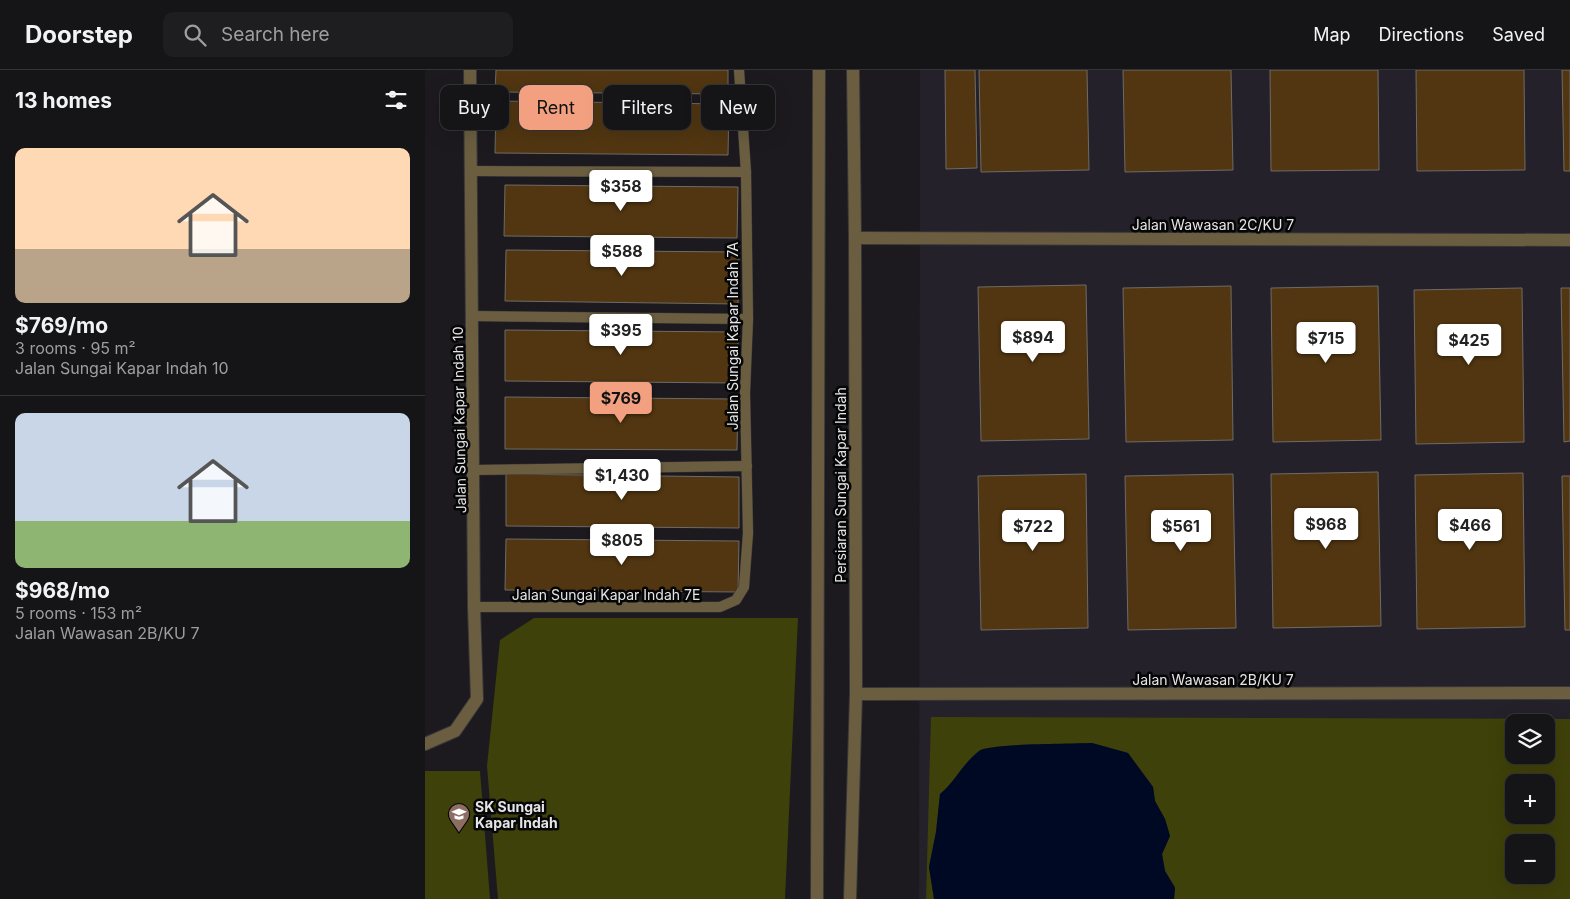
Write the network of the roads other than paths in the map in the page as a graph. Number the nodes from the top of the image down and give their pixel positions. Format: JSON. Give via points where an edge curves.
{"nodes":[{"id":1,"x":470,"y":70,"type":"edge"},
{"id":2,"x":739,"y":70,"type":"edge"},
{"id":3,"x":819,"y":70,"type":"edge"},
{"id":4,"x":853,"y":70,"type":"edge"},
{"id":5,"x":471,"y":171,"type":"junction"},
{"id":6,"x":746,"y":172,"type":"junction"},
{"id":7,"x":855,"y":238,"type":"junction"},
{"id":8,"x":1570,"y":240,"type":"edge"},
{"id":9,"x":472,"y":316,"type":"junction"},
{"id":10,"x":748,"y":319,"type":"junction"},
{"id":11,"x":747,"y":466,"type":"junction"},
{"id":12,"x":474,"y":470,"type":"junction"},
{"id":13,"x":736,"y":600,"type":"joint"},
{"id":14,"x":474,"y":607,"type":"junction"},
{"id":15,"x":856,"y":694,"type":"junction"},
{"id":16,"x":1570,"y":694,"type":"edge"},
{"id":17,"x":425,"y":744,"type":"edge"},
{"id":18,"x":817,"y":899,"type":"edge"},
{"id":19,"x":850,"y":899,"type":"edge"}],
"edges":[{"from":1,"to":5,"type":"street","name":"Jalan Sungai Kapar Indah 10"},
{"from":2,"to":6,"type":"lane","name":"Jalan Sungai Kapar Indah 7A"},
{"from":3,"to":18,"type":"street","name":"Persiaran Sungai Kapar Indah"},
{"from":4,"to":7,"type":"street","name":"Persiaran Sungai Kapar Indah"},
{"from":5,"to":6,"type":"lane"},
{"from":5,"to":9,"type":"street","name":"Jalan Sungai Kapar Indah 10"},
{"from":6,"to":10,"type":"lane","name":"Jalan Sungai Kapar Indah 7A"},
{"from":7,"to":8,"type":"street","name":"Jalan Wawasan 2C/KU 7"},
{"from":7,"to":15,"type":"street","name":"Persiaran Sungai Kapar Indah"},
{"from":9,"to":10,"type":"lane"},
{"from":9,"to":12,"type":"street","name":"Jalan Sungai Kapar Indah 10"},
{"from":10,"to":11,"type":"lane","name":"Jalan Sungai Kapar Indah 7A"},
{"from":11,"to":12,"type":"lane"},
{"from":11,"to":13,"type":"lane","name":"Jalan Sungai Kapar Indah 7A","via":[[749,533],[744,587]]},
{"from":12,"to":14,"type":"street","name":"Jalan Sungai Kapar Indah 10"},
{"from":13,"to":14,"type":"lane","name":"Jalan Sungai Kapar Indah 7E","via":[[720,607]]},
{"from":14,"to":17,"type":"street","name":"Jalan Sungai Kapar Indah 10","via":[[477,699],[455,730]]},
{"from":15,"to":16,"type":"street","name":"Jalan Wawasan 2B/KU 7"},
{"from":15,"to":19,"type":"street","name":"Persiaran Sungai Kapar Indah"}]}
